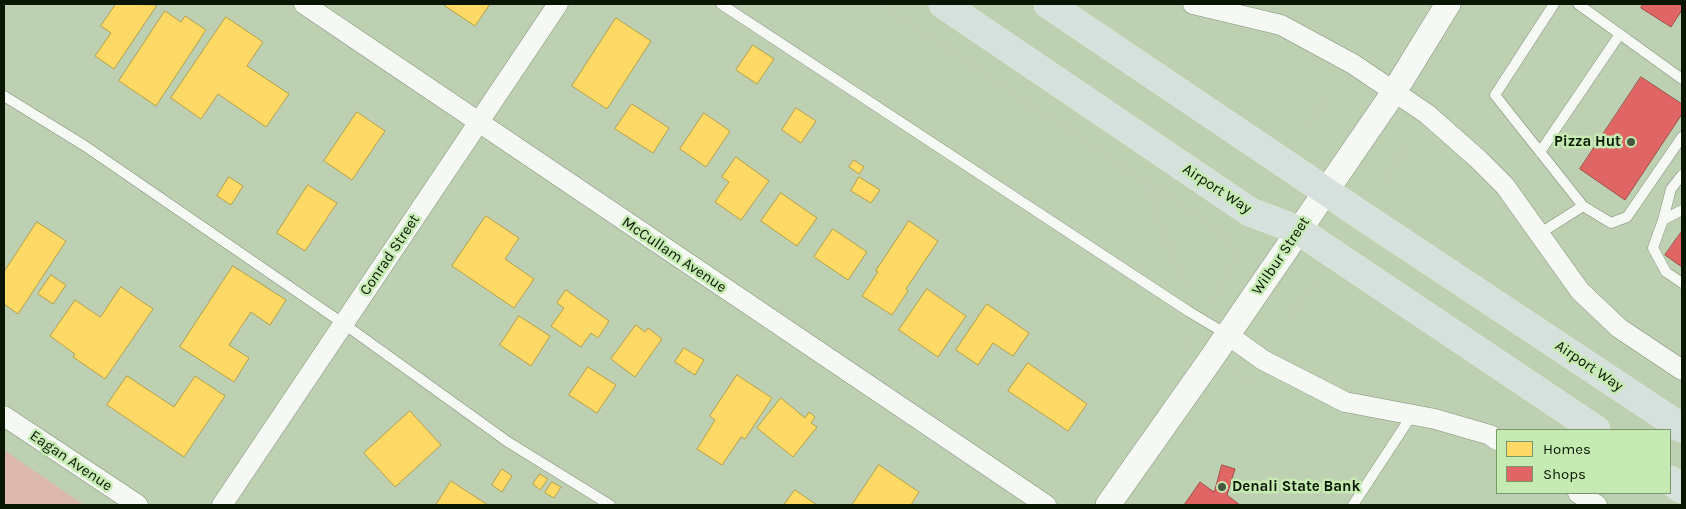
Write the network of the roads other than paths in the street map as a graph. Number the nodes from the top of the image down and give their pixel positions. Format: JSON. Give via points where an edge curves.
{"nodes":[{"id":1,"x":304,"y":4,"type":"edge"},
{"id":2,"x":558,"y":4,"type":"edge"},
{"id":3,"x":721,"y":4,"type":"edge"},
{"id":4,"x":943,"y":4,"type":"edge"},
{"id":5,"x":1048,"y":4,"type":"edge"},
{"id":6,"x":1193,"y":4,"type":"edge"},
{"id":7,"x":1448,"y":4,"type":"edge"},
{"id":8,"x":1554,"y":4,"type":"edge"},
{"id":9,"x":1578,"y":4,"type":"edge"},
{"id":10,"x":1620,"y":34,"type":"junction"},
{"id":11,"x":1682,"y":79,"type":"edge"},
{"id":12,"x":1394,"y":92,"type":"junction"},
{"id":13,"x":4,"y":96,"type":"edge"},
{"id":14,"x":478,"y":123,"type":"junction"},
{"id":15,"x":1682,"y":138,"type":"edge"},
{"id":16,"x":1540,"y":152,"type":"junction"},
{"id":17,"x":1682,"y":175,"type":"edge"},
{"id":18,"x":1326,"y":191,"type":"junction"},
{"id":19,"x":1583,"y":206,"type":"junction"},
{"id":20,"x":1682,"y":210,"type":"edge"},
{"id":21,"x":1663,"y":220,"type":"junction"},
{"id":22,"x":1298,"y":230,"type":"junction"},
{"id":23,"x":1538,"y":234,"type":"junction"},
{"id":24,"x":1682,"y":283,"type":"edge"},
{"id":25,"x":344,"y":324,"type":"junction"},
{"id":26,"x":1228,"y":334,"type":"junction"},
{"id":27,"x":1682,"y":370,"type":"edge"},
{"id":28,"x":1412,"y":415,"type":"junction"},
{"id":29,"x":4,"y":416,"type":"edge"},
{"id":30,"x":1682,"y":428,"type":"edge"},
{"id":31,"x":1595,"y":429,"type":"edge"},
{"id":32,"x":1496,"y":439,"type":"edge"},
{"id":33,"x":1671,"y":481,"type":"edge"},
{"id":34,"x":1682,"y":489,"type":"edge"},
{"id":35,"x":1580,"y":494,"type":"edge"},
{"id":36,"x":138,"y":505,"type":"edge"},
{"id":37,"x":222,"y":505,"type":"edge"},
{"id":38,"x":610,"y":505,"type":"edge"},
{"id":39,"x":1046,"y":505,"type":"edge"},
{"id":40,"x":1108,"y":505,"type":"edge"},
{"id":41,"x":1353,"y":505,"type":"edge"},
{"id":42,"x":1597,"y":505,"type":"edge"}],
"edges":[{"from":1,"to":14,"type":"street","name":"McCullam Avenue"},
{"from":2,"to":14,"type":"street","name":"Conrad Street"},
{"from":3,"to":26,"type":"lane"},
{"from":4,"to":22,"type":"main road","name":"Airport Way","via":[[1250,212]]},
{"from":5,"to":18,"type":"main road","name":"Airport Way"},
{"from":6,"to":12,"type":"street","via":[[1281,25],[1353,64]]},
{"from":7,"to":12,"type":"street","name":"Wilbur Street"},
{"from":8,"to":16,"type":"lane","via":[[1495,95]]},
{"from":9,"to":10,"type":"lane"},
{"from":10,"to":11,"type":"lane"},
{"from":10,"to":16,"type":"lane"},
{"from":12,"to":18,"type":"street","name":"Wilbur Street"},
{"from":12,"to":23,"type":"street","via":[[1427,114],[1478,159],[1505,186]]},
{"from":13,"to":25,"type":"lane","via":[[85,146]]},
{"from":14,"to":25,"type":"street","name":"Conrad Street"},
{"from":14,"to":39,"type":"street","name":"McCullam Avenue"},
{"from":15,"to":19,"type":"lane","via":[[1627,217],[1611,223]]},
{"from":16,"to":19,"type":"lane"},
{"from":17,"to":21,"type":"lane","via":[[1671,189]]},
{"from":18,"to":22,"type":"street","name":"Wilbur Street"},
{"from":18,"to":30,"type":"main road","name":"Airport Way"},
{"from":19,"to":23,"type":"lane"},
{"from":20,"to":21,"type":"lane"},
{"from":21,"to":24,"type":"lane","via":[[1653,248],[1666,272]]},
{"from":22,"to":26,"type":"street","name":"Wilbur Street"},
{"from":22,"to":31,"type":"main road","name":"Airport Way"},
{"from":23,"to":27,"type":"street","via":[[1580,291],[1620,328]]},
{"from":25,"to":37,"type":"street","name":"Conrad Street"},
{"from":25,"to":38,"type":"lane","via":[[508,442]]},
{"from":26,"to":28,"type":"street","via":[[1263,360],[1345,402]]},
{"from":26,"to":40,"type":"street","name":"Wilbur Street"},
{"from":28,"to":32,"type":"street","via":[[1435,419]]},
{"from":28,"to":41,"type":"lane"},
{"from":29,"to":36,"type":"street","name":"Eagan Avenue"},
{"from":33,"to":34,"type":"main road"},
{"from":35,"to":42,"type":"street"}]}
